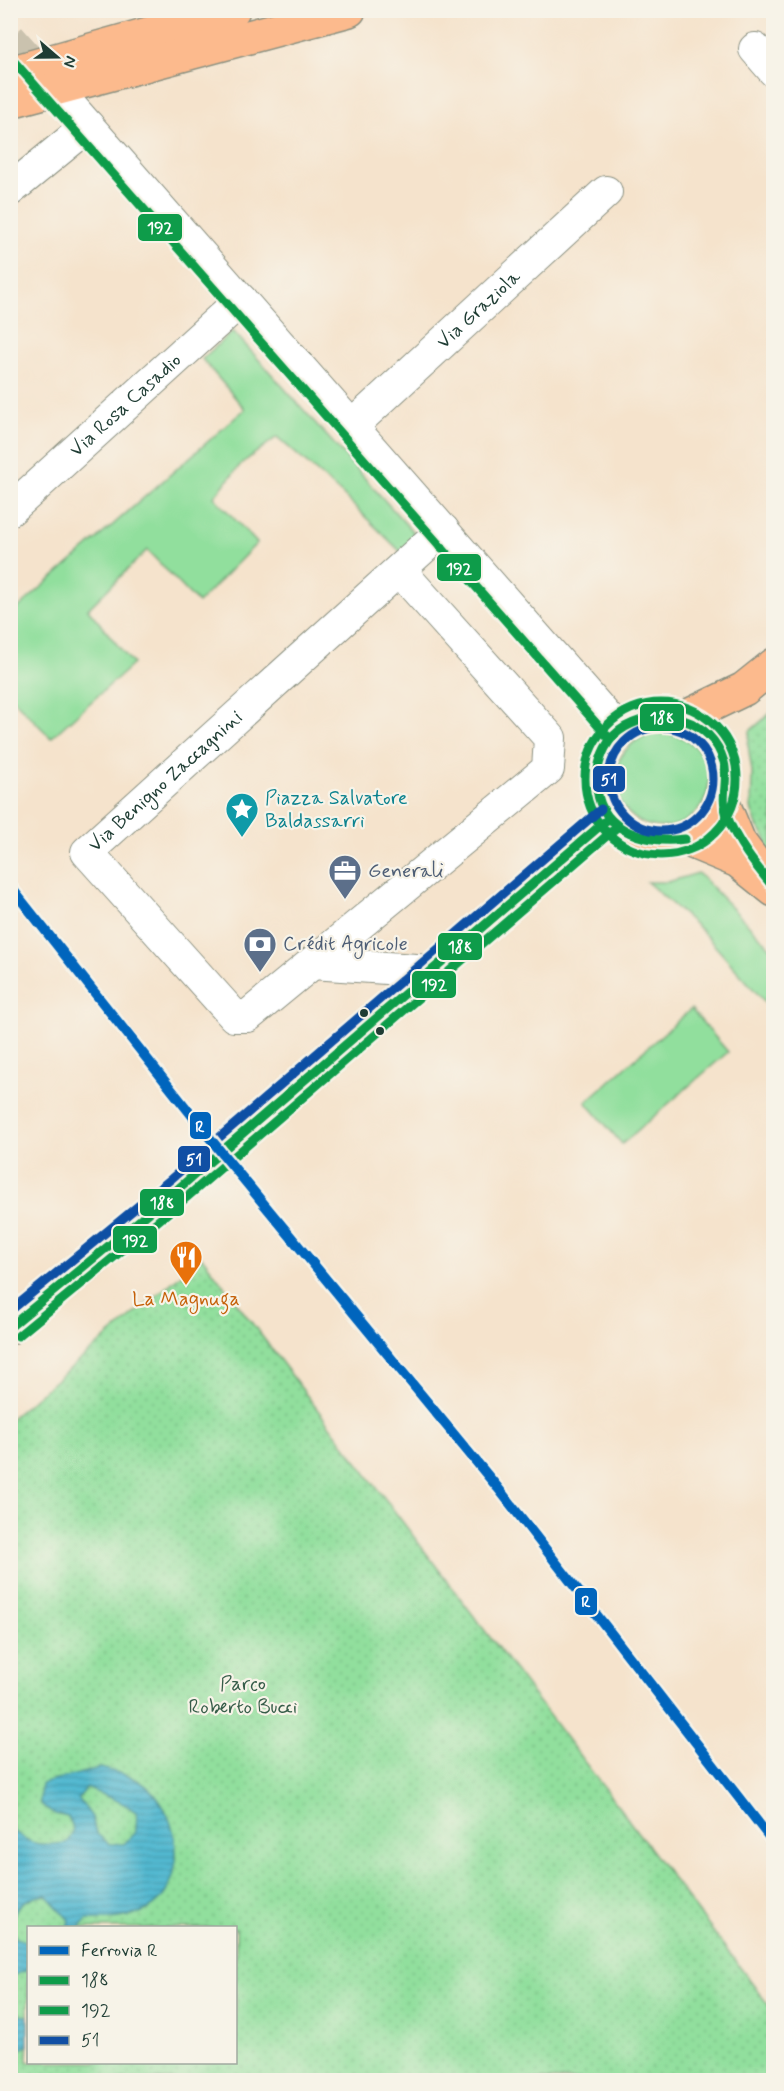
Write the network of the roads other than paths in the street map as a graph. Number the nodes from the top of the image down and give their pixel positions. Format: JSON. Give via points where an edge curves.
{"nodes":[{"id":1,"x":349,"y":10,"type":"edge"},
{"id":2,"x":236,"y":24,"type":"edge"},
{"id":3,"x":10,"y":73,"type":"edge"},
{"id":4,"x":10,"y":101,"type":"edge"},
{"id":5,"x":10,"y":190,"type":"edge"},
{"id":6,"x":606,"y":192,"type":"dead end"},
{"id":7,"x":241,"y":300,"type":"junction"},
{"id":8,"x":352,"y":426,"type":"junction"},
{"id":9,"x":10,"y":510,"type":"edge"},
{"id":10,"x":443,"y":530,"type":"junction"},
{"id":11,"x":400,"y":571,"type":"junction"},
{"id":12,"x":774,"y":665,"type":"edge"},
{"id":13,"x":744,"y":689,"type":"junction"},
{"id":14,"x":684,"y":718,"type":"junction"},
{"id":15,"x":618,"y":730,"type":"junction"},
{"id":16,"x":717,"y":746,"type":"junction"},
{"id":17,"x":722,"y":801,"type":"junction"},
{"id":18,"x":609,"y":818,"type":"junction"},
{"id":19,"x":685,"y":839,"type":"junction"},
{"id":20,"x":774,"y":889,"type":"edge"},
{"id":21,"x":312,"y":963,"type":"junction"},
{"id":22,"x":431,"y":971,"type":"junction"},
{"id":23,"x":10,"y":1327,"type":"edge"}],
"edges":[{"from":1,"to":2,"type":"main road"},
{"from":2,"to":3,"type":"main road"},
{"from":2,"to":4,"type":"main road"},
{"from":5,"to":7,"type":"street","via":[[80,117]]},
{"from":6,"to":8,"type":"street","name":"Via Graziola"},
{"from":7,"to":8,"type":"street"},
{"from":7,"to":9,"type":"street","name":"Via Rosa Casadio"},
{"from":8,"to":10,"type":"street"},
{"from":10,"to":11,"type":"street","name":"Via Benigno Zaccagnini"},
{"from":10,"to":15,"type":"street"},
{"from":11,"to":21,"type":"street","name":"Via Benigno Zaccagnini","via":[[550,738],[548,769]]},
{"from":11,"to":21,"type":"street","name":"Via Benigno Zaccagnini","via":[[87,852],[234,1016],[249,1016]]},
{"from":12,"to":13,"type":"main road"},
{"from":13,"to":14,"type":"main road"},
{"from":13,"to":16,"type":"main road"},
{"from":14,"to":15,"type":"main road","via":[[649,715]]},
{"from":14,"to":16,"type":"main road","via":[[703,729]]},
{"from":15,"to":18,"type":"main road","via":[[606,745],[598,772],[600,801]]},
{"from":16,"to":17,"type":"main road","via":[[726,782]]},
{"from":17,"to":19,"type":"main road","via":[[714,817]]},
{"from":17,"to":20,"type":"main road","via":[[739,842]]},
{"from":18,"to":19,"type":"main road","via":[[643,841],[664,844]]},
{"from":18,"to":22,"type":"main road"},
{"from":19,"to":20,"type":"main road","via":[[738,861]]},
{"from":21,"to":22,"type":"street"},
{"from":22,"to":23,"type":"main road"}]}
